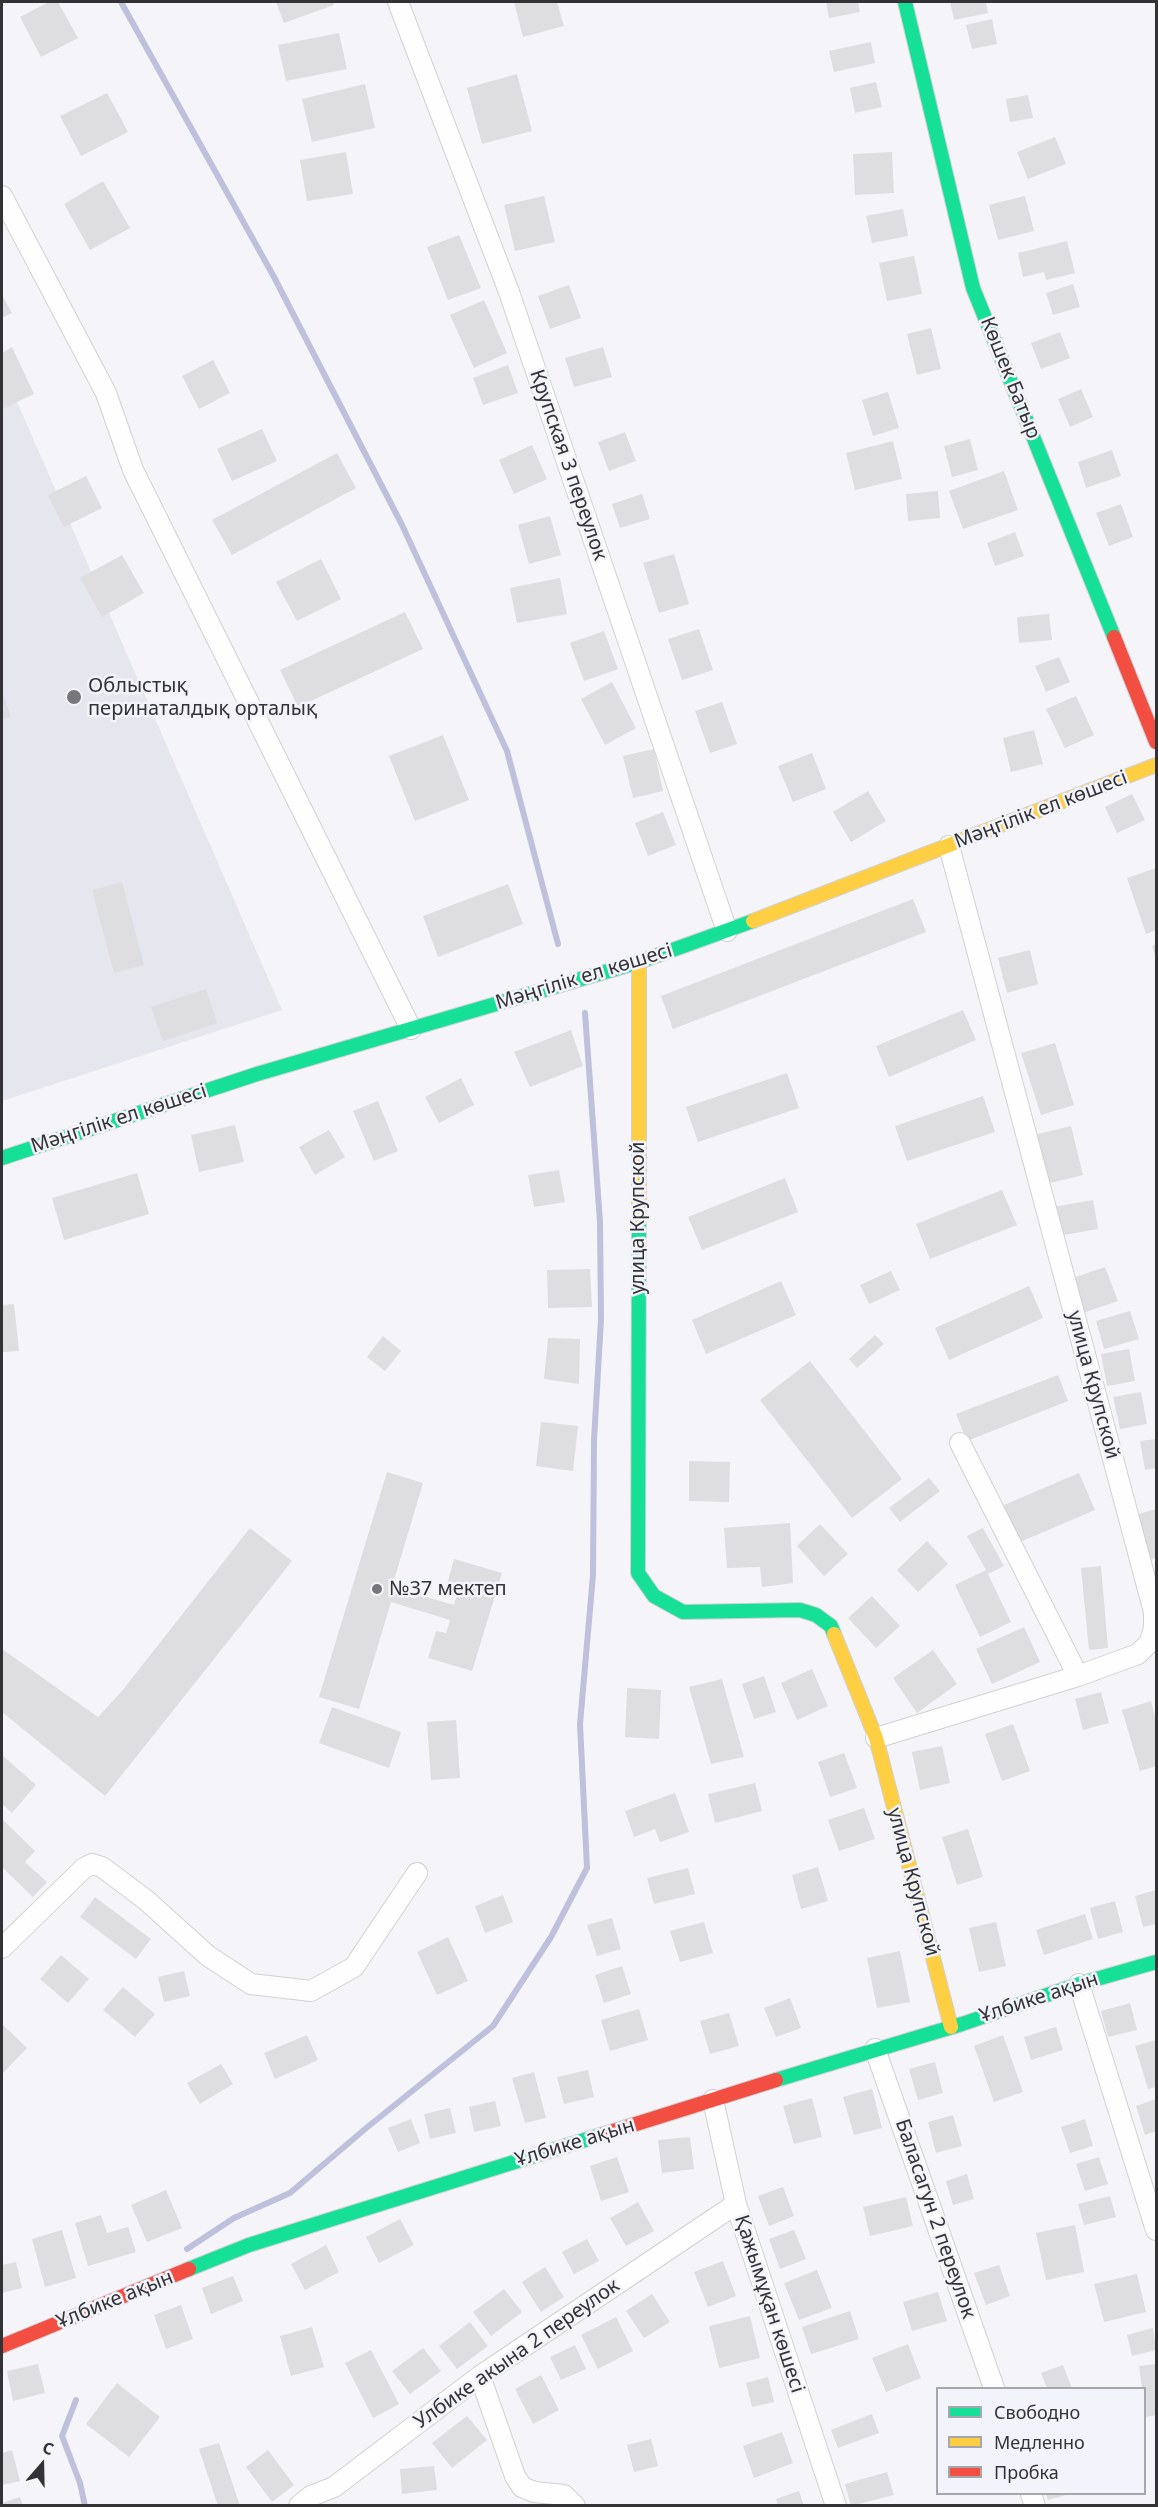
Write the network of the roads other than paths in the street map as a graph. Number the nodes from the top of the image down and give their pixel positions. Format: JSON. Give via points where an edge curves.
{"nodes":[{"id":1,"x":398,"y":2,"type":"edge"},
{"id":2,"x":905,"y":2,"type":"edge"},
{"id":3,"x":2,"y":196,"type":"edge"},
{"id":4,"x":1156,"y":742,"type":"edge"},
{"id":5,"x":1156,"y":765,"type":"edge"},
{"id":6,"x":949,"y":846,"type":"junction"},
{"id":7,"x":727,"y":931,"type":"junction"},
{"id":8,"x":639,"y":962,"type":"junction"},
{"id":9,"x":411,"y":1029,"type":"junction"},
{"id":10,"x":2,"y":1158,"type":"edge"},
{"id":11,"x":960,"y":1443,"type":"dead end"},
{"id":12,"x":1078,"y":1676,"type":"junction"},
{"id":13,"x":876,"y":1738,"type":"junction"},
{"id":14,"x":417,"y":1874,"type":"dead end"},
{"id":15,"x":2,"y":1948,"type":"edge"},
{"id":16,"x":1156,"y":1962,"type":"edge"},
{"id":17,"x":1079,"y":1984,"type":"junction"},
{"id":18,"x":951,"y":2027,"type":"junction"},
{"id":19,"x":875,"y":2049,"type":"junction"},
{"id":20,"x":713,"y":2100,"type":"junction"},
{"id":21,"x":736,"y":2204,"type":"junction"},
{"id":22,"x":1156,"y":2230,"type":"edge"},
{"id":23,"x":2,"y":2346,"type":"edge"},
{"id":24,"x":480,"y":2376,"type":"junction"},
{"id":25,"x":994,"y":2387,"type":"edge"},
{"id":26,"x":336,"y":2496,"type":"edge"},
{"id":27,"x":299,"y":2505,"type":"edge"},
{"id":28,"x":575,"y":2505,"type":"edge"},
{"id":29,"x":836,"y":2505,"type":"edge"}],
"edges":[{"from":1,"to":7,"type":"street","name":"Крупская 3 переулок","via":[[509,292]]},
{"from":2,"to":4,"type":"street","name":"Көшек Батыр","via":[[973,288]]},
{"from":3,"to":9,"type":"street","via":[[106,393],[133,470]]},
{"from":5,"to":6,"type":"street","name":"Мәңгілік ел көшесі"},
{"from":6,"to":7,"type":"street","name":"Мәңгілік ел көшесі"},
{"from":6,"to":12,"type":"street","name":"улица Крупской","via":[[1154,1612],[1150,1642],[1138,1654]]},
{"from":7,"to":8,"type":"street","name":"Мәңгілік ел көшесі"},
{"from":8,"to":9,"type":"street","name":"Мәңгілік ел көшесі"},
{"from":8,"to":13,"type":"street","name":"улица Крупской","via":[[638,1573],[654,1596],[683,1612],[800,1610],[824,1620],[831,1626]]},
{"from":9,"to":10,"type":"street","name":"Мәңгілік ел көшесі","via":[[246,1077]]},
{"from":11,"to":12,"type":"street"},
{"from":12,"to":13,"type":"street","name":"улица Крупской"},
{"from":13,"to":18,"type":"street","name":"улица Крупской"},
{"from":14,"to":15,"type":"street","via":[[354,1967],[311,1990],[251,1984],[208,1956],[146,1900],[102,1867],[92,1864]]},
{"from":16,"to":17,"type":"street","name":"Ұлбике ақын"},
{"from":17,"to":18,"type":"street","name":"Ұлбике ақын"},
{"from":17,"to":22,"type":"street"},
{"from":18,"to":19,"type":"street","name":"Ұлбике ақын"},
{"from":19,"to":20,"type":"street","name":"Ұлбике ақын"},
{"from":19,"to":25,"type":"street","name":"Баласагун 2 переулок"},
{"from":20,"to":21,"type":"street","name":"Қажымұқан көшесі"},
{"from":20,"to":23,"type":"street","name":"Ұлбике ақын","via":[[249,2245]]},
{"from":21,"to":24,"type":"street","name":"Улбике акына 2 переулок"},
{"from":21,"to":29,"type":"street","name":"Қажымұқан көшесі"},
{"from":24,"to":26,"type":"street","name":"Улбике акына 2 переулок"},
{"from":24,"to":28,"type":"street","via":[[522,2487],[564,2495]]},
{"from":26,"to":27,"type":"street","name":"Улбике акына 2 переулок","via":[[311,2496]]}]}
